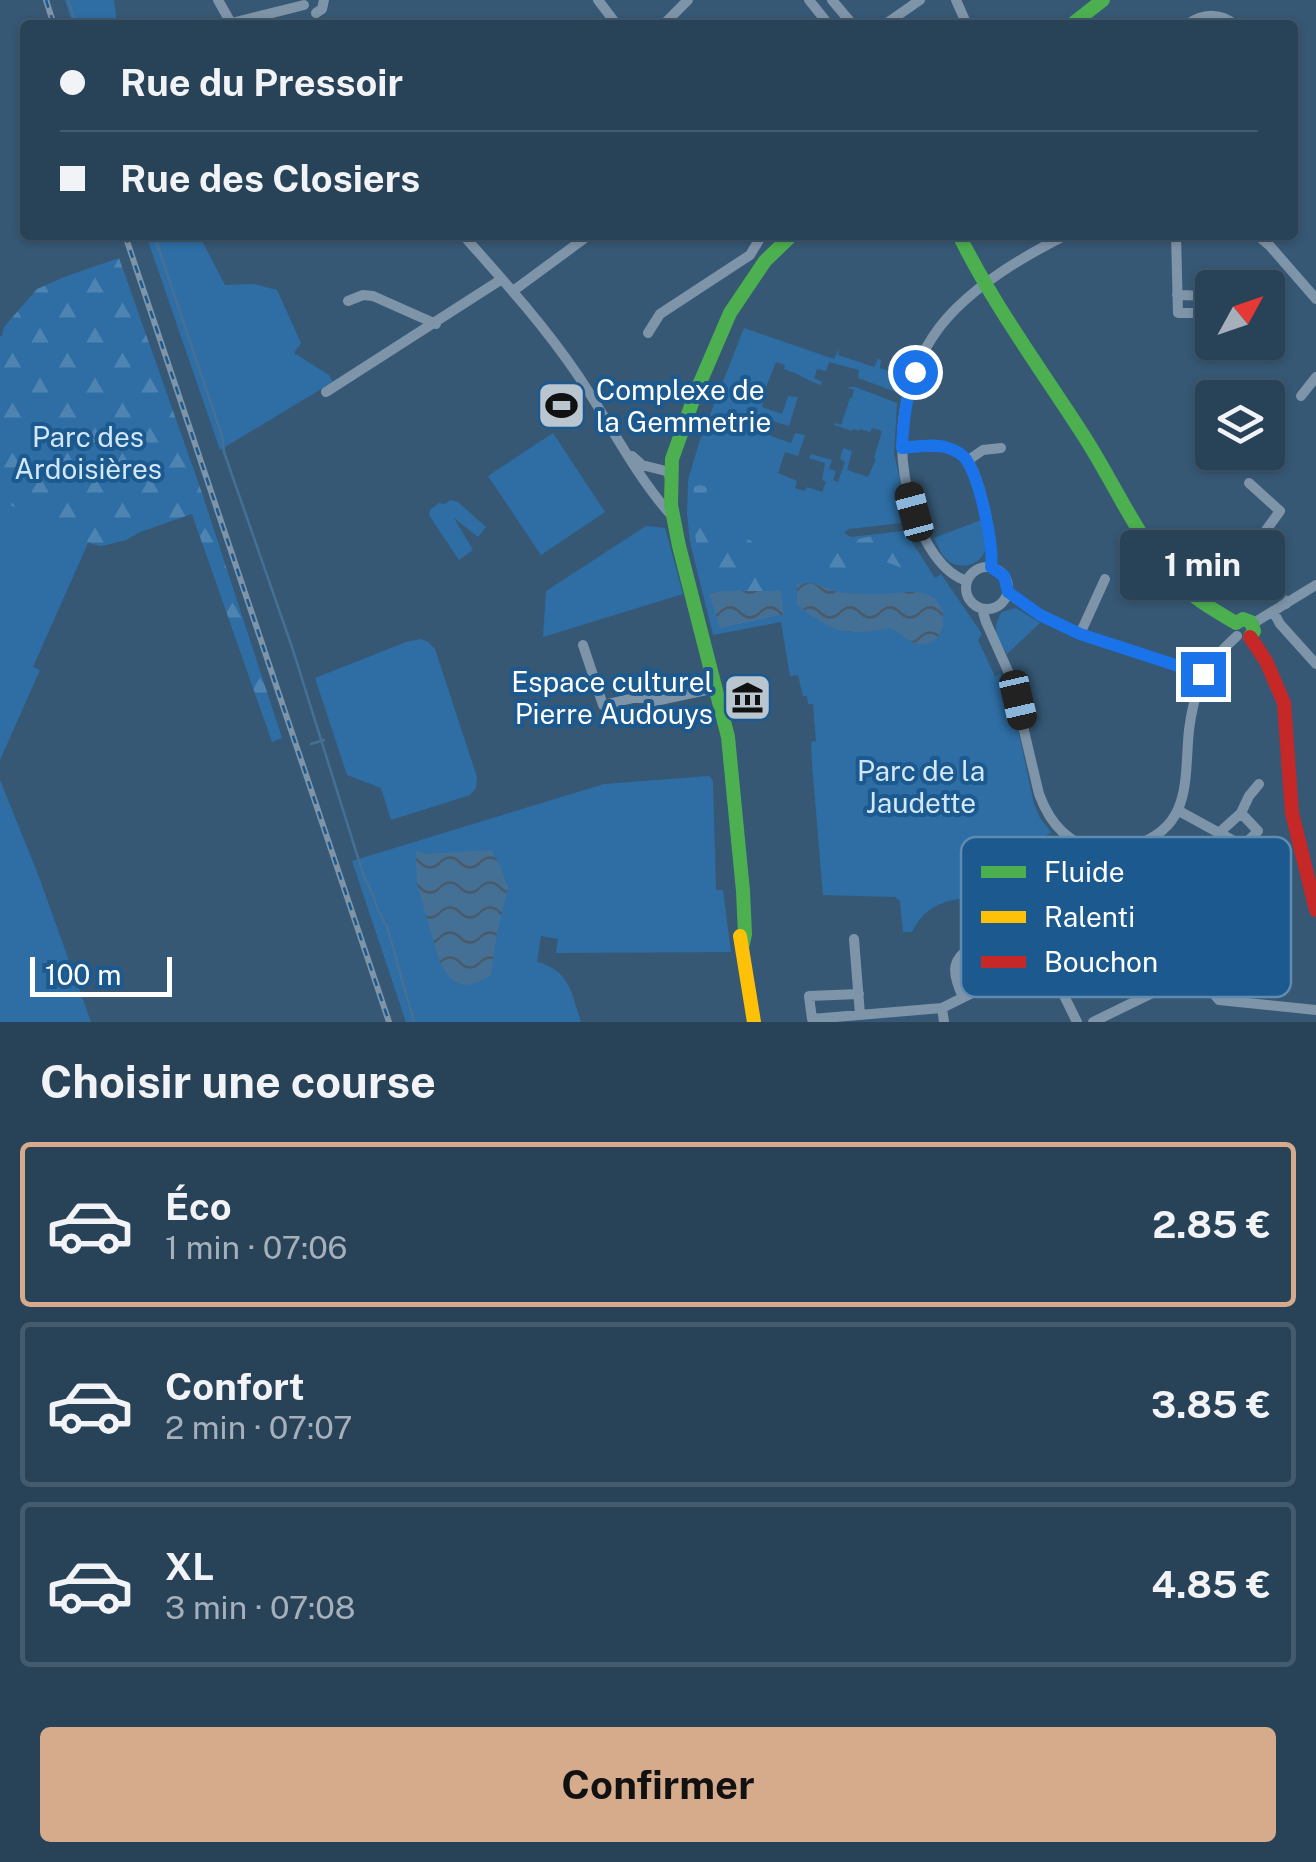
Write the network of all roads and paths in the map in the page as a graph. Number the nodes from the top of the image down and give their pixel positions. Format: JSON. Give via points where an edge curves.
{"nodes":[{"id":1,"x":324,"y":0,"type":"edge"},
{"id":2,"x":598,"y":0,"type":"edge"},
{"id":3,"x":688,"y":0,"type":"edge"},
{"id":4,"x":809,"y":0,"type":"edge"},
{"id":5,"x":832,"y":0,"type":"edge"},
{"id":6,"x":920,"y":0,"type":"edge"},
{"id":7,"x":1103,"y":0,"type":"edge"},
{"id":8,"x":304,"y":2,"type":"edge"},
{"id":9,"x":317,"y":19,"type":"edge"},
{"id":10,"x":242,"y":20,"type":"edge"},
{"id":11,"x":613,"y":20,"type":"edge"},
{"id":12,"x":669,"y":20,"type":"edge"},
{"id":13,"x":825,"y":20,"type":"edge"},
{"id":14,"x":848,"y":20,"type":"edge"},
{"id":15,"x":891,"y":20,"type":"edge"},
{"id":16,"x":1077,"y":20,"type":"edge"},
{"id":17,"x":1195,"y":20,"type":"edge"},
{"id":18,"x":1228,"y":20,"type":"edge"},
{"id":19,"x":467,"y":240,"type":"edge"},
{"id":20,"x":582,"y":240,"type":"edge"},
{"id":21,"x":759,"y":240,"type":"edge"},
{"id":22,"x":787,"y":240,"type":"edge"},
{"id":23,"x":961,"y":240,"type":"edge"},
{"id":24,"x":1057,"y":240,"type":"edge"},
{"id":25,"x":1176,"y":240,"type":"edge"},
{"id":26,"x":1262,"y":240,"type":"edge"},
{"id":27,"x":502,"y":279,"type":"junction"},
{"id":28,"x":1311,"y":284,"type":"edge"},
{"id":29,"x":984,"y":286,"type":"junction"},
{"id":30,"x":513,"y":291,"type":"junction"},
{"id":31,"x":1177,"y":295,"type":"junction"},
{"id":32,"x":1195,"y":296,"type":"edge"},
{"id":33,"x":1316,"y":300,"type":"edge"},
{"id":34,"x":348,"y":301,"type":"dead end"},
{"id":35,"x":1195,"y":314,"type":"edge"},
{"id":36,"x":436,"y":324,"type":"junction"},
{"id":37,"x":648,"y":333,"type":"dead end"},
{"id":38,"x":1316,"y":377,"type":"edge"},
{"id":39,"x":326,"y":392,"type":"dead end"},
{"id":40,"x":1301,"y":396,"type":"dead end"},
{"id":41,"x":902,"y":448,"type":"junction"},
{"id":42,"x":1001,"y":448,"type":"dead end"},
{"id":43,"x":626,"y":452,"type":"junction"},
{"id":44,"x":967,"y":461,"type":"junction"},
{"id":45,"x":666,"y":463,"type":"junction"},
{"id":46,"x":645,"y":480,"type":"junction"},
{"id":47,"x":672,"y":480,"type":"junction"},
{"id":48,"x":1249,"y":483,"type":"dead end"},
{"id":49,"x":673,"y":517,"type":"junction"},
{"id":50,"x":991,"y":567,"type":"junction"},
{"id":51,"x":1104,"y":579,"type":"dead end"},
{"id":52,"x":966,"y":581,"type":"junction"},
{"id":53,"x":1316,"y":585,"type":"edge"},
{"id":54,"x":1008,"y":592,"type":"junction"},
{"id":55,"x":1286,"y":604,"type":"junction"},
{"id":56,"x":982,"y":609,"type":"junction"},
{"id":57,"x":1273,"y":611,"type":"junction"},
{"id":58,"x":1244,"y":630,"type":"junction"},
{"id":59,"x":1080,"y":634,"type":"junction"},
{"id":60,"x":584,"y":645,"type":"dead end"},
{"id":61,"x":1316,"y":664,"type":"edge"},
{"id":62,"x":1203,"y":674,"type":"junction"},
{"id":63,"x":716,"y":688,"type":"junction"},
{"id":64,"x":1259,"y":784,"type":"dead end"},
{"id":65,"x":1178,"y":811,"type":"junction"},
{"id":66,"x":1240,"y":813,"type":"junction"},
{"id":67,"x":1220,"y":832,"type":"junction"},
{"id":68,"x":1069,"y":837,"type":"edge"},
{"id":69,"x":1152,"y":837,"type":"edge"},
{"id":70,"x":1228,"y":837,"type":"edge"},
{"id":71,"x":1253,"y":837,"type":"edge"},
{"id":72,"x":1316,"y":910,"type":"edge"},
{"id":73,"x":854,"y":938,"type":"dead end"},
{"id":74,"x":961,"y":954,"type":"edge"},
{"id":75,"x":961,"y":993,"type":"edge"},
{"id":76,"x":858,"y":994,"type":"junction"},
{"id":77,"x":963,"y":997,"type":"edge"},
{"id":78,"x":1065,"y":997,"type":"edge"},
{"id":79,"x":1145,"y":997,"type":"edge"},
{"id":80,"x":1216,"y":997,"type":"edge"},
{"id":81,"x":942,"y":1008,"type":"junction"},
{"id":82,"x":1316,"y":1010,"type":"edge"},
{"id":83,"x":852,"y":1018,"type":"edge"},
{"id":84,"x":754,"y":1022,"type":"edge"},
{"id":85,"x":944,"y":1022,"type":"edge"},
{"id":86,"x":1078,"y":1022,"type":"edge"},
{"id":87,"x":1094,"y":1022,"type":"edge"}],
"edges":[{"from":1,"to":9,"type":"street"},
{"from":2,"to":11,"type":"street"},
{"from":3,"to":12,"type":"street"},
{"from":4,"to":13,"type":"street"},
{"from":5,"to":14,"type":"street"},
{"from":6,"to":15,"type":"street"},
{"from":7,"to":16,"type":"street"},
{"from":8,"to":9,"type":"street"},
{"from":8,"to":10,"type":"street"},
{"from":17,"to":18,"type":"street","via":[[1212,15]]},
{"from":19,"to":27,"type":"street"},
{"from":20,"to":30,"type":"street"},
{"from":21,"to":37,"type":"street","via":[[750,255],[660,314]]},
{"from":22,"to":45,"type":"street","via":[[730,313]]},
{"from":22,"to":47,"type":"street","via":[[735,322]]},
{"from":23,"to":29,"type":"street"},
{"from":24,"to":29,"type":"street"},
{"from":25,"to":31,"type":"street"},
{"from":26,"to":28,"type":"street"},
{"from":27,"to":30,"type":"street"},
{"from":27,"to":36,"type":"street"},
{"from":28,"to":33,"type":"street"},
{"from":29,"to":41,"type":"street","via":[[942,323],[921,358],[908,392]]},
{"from":29,"to":58,"type":"street","via":[[1156,555],[1181,584]]},
{"from":30,"to":43,"type":"street"},
{"from":31,"to":32,"type":"street"},
{"from":31,"to":35,"type":"street","via":[[1178,313]]},
{"from":34,"to":36,"type":"street","via":[[373,296]]},
{"from":36,"to":39,"type":"street"},
{"from":38,"to":40,"type":"street"},
{"from":41,"to":44,"type":"street","via":[[951,448]]},
{"from":41,"to":52,"type":"street","via":[[919,525],[943,566]]},
{"from":42,"to":44,"type":"street"},
{"from":43,"to":45,"type":"street","via":[[642,465]]},
{"from":43,"to":46,"type":"street"},
{"from":44,"to":50,"type":"street","via":[[987,524]]},
{"from":45,"to":47,"type":"street"},
{"from":46,"to":47,"type":"street"},
{"from":46,"to":49,"type":"street"},
{"from":47,"to":49,"type":"street"},
{"from":48,"to":55,"type":"street","via":[[1280,511],[1246,558],[1270,577]]},
{"from":49,"to":63,"type":"street"},
{"from":50,"to":52,"type":"street"},
{"from":50,"to":54,"type":"street","via":[[1004,576]]},
{"from":51,"to":59,"type":"street"},
{"from":52,"to":56,"type":"street","via":[[967,597]]},
{"from":53,"to":55,"type":"street"},
{"from":54,"to":56,"type":"street","via":[[998,606]]},
{"from":54,"to":59,"type":"street"},
{"from":55,"to":57,"type":"street"},
{"from":56,"to":68,"type":"street","via":[[1012,680],[1038,794]]},
{"from":57,"to":58,"type":"street"},
{"from":57,"to":61,"type":"street"},
{"from":58,"to":62,"type":"street"},
{"from":58,"to":72,"type":"street","via":[[1266,659],[1286,708],[1291,807]]},
{"from":59,"to":62,"type":"street"},
{"from":60,"to":63,"type":"street","via":[[603,704],[638,697],[655,702]]},
{"from":62,"to":65,"type":"street"},
{"from":63,"to":84,"type":"street","via":[[728,738],[733,885]]},
{"from":64,"to":66,"type":"street"},
{"from":65,"to":67,"type":"street"},
{"from":65,"to":69,"type":"street"},
{"from":66,"to":67,"type":"street"},
{"from":66,"to":71,"type":"street","via":[[1258,832]]},
{"from":67,"to":70,"type":"street"},
{"from":73,"to":76,"type":"street"},
{"from":74,"to":75,"type":"street","via":[[954,978]]},
{"from":76,"to":83,"type":"street"},
{"from":76,"to":83,"type":"street","via":[[810,996],[812,1019]]},
{"from":77,"to":81,"type":"street"},
{"from":78,"to":86,"type":"street"},
{"from":79,"to":87,"type":"street"},
{"from":80,"to":82,"type":"street"},
{"from":81,"to":83,"type":"street"},
{"from":81,"to":85,"type":"street"}]}
